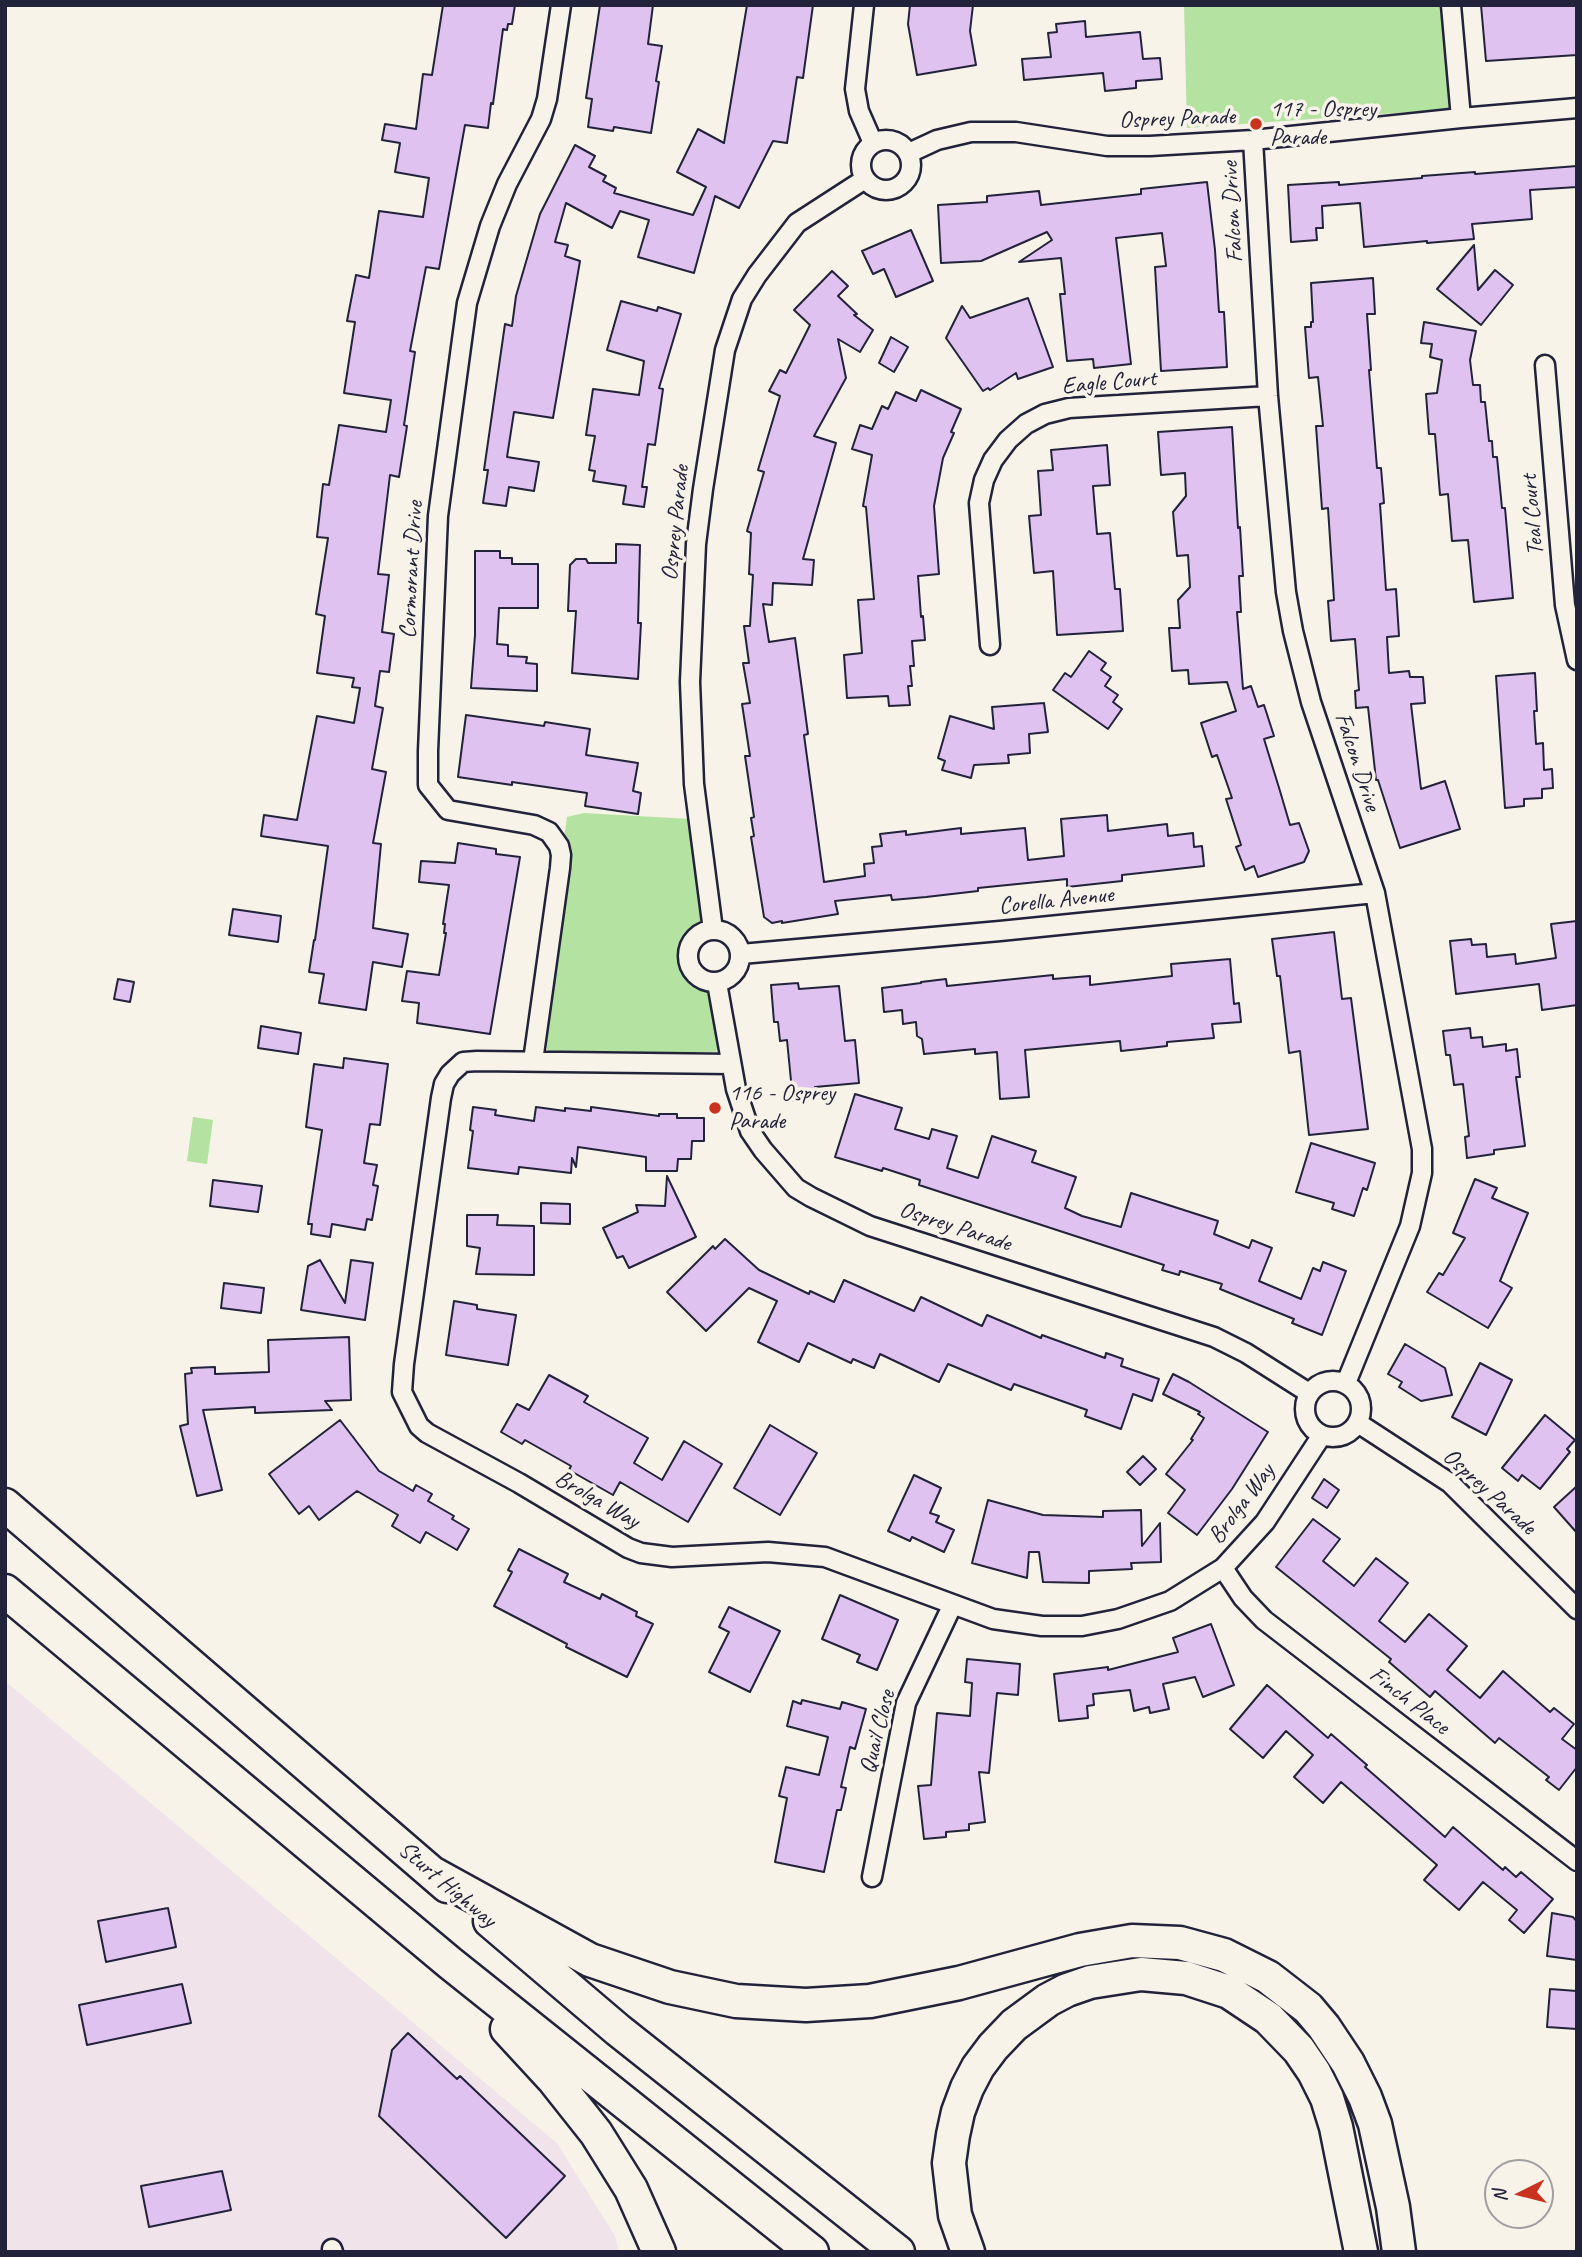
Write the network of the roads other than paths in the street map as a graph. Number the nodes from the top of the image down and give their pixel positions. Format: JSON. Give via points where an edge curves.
{"nodes":[{"id":1,"x":561,"y":5,"type":"edge"},
{"id":2,"x":864,"y":5,"type":"edge"},
{"id":3,"x":1451,"y":5,"type":"edge"},
{"id":4,"x":1577,"y":108,"type":"edge"},
{"id":5,"x":1461,"y":117,"type":"junction"},
{"id":6,"x":1253,"y":140,"type":"junction"},
{"id":7,"x":873,"y":143,"type":"junction"},
{"id":8,"x":909,"y":153,"type":"junction"},
{"id":9,"x":865,"y":179,"type":"junction"},
{"id":10,"x":1545,"y":365,"type":"dead end"},
{"id":11,"x":1268,"y":396,"type":"junction"},
{"id":12,"x":990,"y":645,"type":"dead end"},
{"id":13,"x":1577,"y":660,"type":"edge"},
{"id":14,"x":1375,"y":893,"type":"junction"},
{"id":15,"x":713,"y":930,"type":"junction"},
{"id":16,"x":741,"y":954,"type":"junction"},
{"id":17,"x":717,"y":983,"type":"junction"},
{"id":18,"x":533,"y":1061,"type":"junction"},
{"id":19,"x":731,"y":1064,"type":"junction"},
{"id":20,"x":1346,"y":1383,"type":"junction"},
{"id":21,"x":1309,"y":1393,"type":"junction"},
{"id":22,"x":1358,"y":1423,"type":"junction"},
{"id":23,"x":1322,"y":1435,"type":"junction"},
{"id":24,"x":5,"y":1505,"type":"edge"},
{"id":25,"x":1223,"y":1569,"type":"junction"},
{"id":26,"x":5,"y":1591,"type":"edge"},
{"id":27,"x":952,"y":1606,"type":"junction"},
{"id":28,"x":1577,"y":1609,"type":"edge"},
{"id":29,"x":1577,"y":1861,"type":"edge"},
{"id":30,"x":432,"y":1873,"type":"junction"},
{"id":31,"x":872,"y":1877,"type":"dead end"},
{"id":32,"x":450,"y":1963,"type":"junction"},
{"id":33,"x":1393,"y":2207,"type":"junction"},
{"id":34,"x":659,"y":2252,"type":"edge"},
{"id":35,"x":812,"y":2252,"type":"edge"},
{"id":36,"x":898,"y":2252,"type":"edge"},
{"id":37,"x":968,"y":2252,"type":"edge"},
{"id":38,"x":1361,"y":2252,"type":"edge"},
{"id":39,"x":1399,"y":2252,"type":"edge"},
{"id":40,"x":1409,"y":2252,"type":"edge"}],
"edges":[{"from":1,"to":18,"type":"street","name":"Cormorant Drive","via":[[541,120],[489,226],[467,303],[438,516],[428,751],[428,785],[448,810],[534,825],[549,831],[559,846],[560,868]]},
{"from":2,"to":7,"type":"street","via":[[855,89]]},
{"from":3,"to":5,"type":"street"},
{"from":4,"to":5,"type":"street","name":"Osprey Parade"},
{"from":5,"to":6,"type":"street","name":"Osprey Parade"},
{"from":6,"to":8,"type":"street","name":"Osprey Parade","via":[[1107,146],[995,130],[937,141]]},
{"from":6,"to":11,"type":"street","name":"Falcon Drive"},
{"from":7,"to":8,"type":"street","via":[[893,141]]},
{"from":7,"to":9,"type":"street","via":[[862,158]]},
{"from":8,"to":9,"type":"street","via":[[910,172],[898,187],[878,189]]},
{"from":9,"to":15,"type":"street","name":"Osprey Parade","via":[[797,223],[742,299],[725,350],[696,544],[690,682],[694,784]]},
{"from":10,"to":13,"type":"street","name":"Teal Court","via":[[1565,605]]},
{"from":11,"to":12,"type":"street","name":"Eagle Court","via":[[1069,408],[1045,414],[1008,440],[993,460],[979,503]]},
{"from":11,"to":14,"type":"street","name":"Falcon Drive","via":[[1293,631],[1311,702]]},
{"from":14,"to":16,"type":"street","name":"Corella Avenue"},
{"from":14,"to":20,"type":"street","name":"Falcon Drive","via":[[1422,1149],[1422,1173],[1410,1226]]},
{"from":15,"to":16,"type":"street","via":[[732,936]]},
{"from":15,"to":17,"type":"street","via":[[695,939],[688,958],[697,977]]},
{"from":16,"to":17,"type":"street","via":[[732,977]]},
{"from":17,"to":19,"type":"street","name":"Osprey Parade"},
{"from":18,"to":19,"type":"street","name":"Brolga Way"},
{"from":18,"to":27,"type":"street","name":"Brolga Way","via":[[463,1062],[444,1084],[404,1364],[402,1392],[419,1426],[641,1553],[672,1557],[768,1552],[825,1557]]},
{"from":19,"to":21,"type":"street","name":"Osprey Parade","via":[[750,1131],[796,1188],[811,1198],[870,1226],[1214,1337]]},
{"from":20,"to":21,"type":"street","via":[[1319,1383]]},
{"from":20,"to":22,"type":"street","via":[[1362,1408]]},
{"from":21,"to":23,"type":"street","via":[[1305,1408],[1309,1424]]},
{"from":22,"to":23,"type":"street","via":[[1348,1433]]},
{"from":22,"to":28,"type":"street","name":"Osprey Parade","via":[[1450,1483]]},
{"from":23,"to":25,"type":"street","name":"Brolga Way","via":[[1265,1522]]},
{"from":24,"to":30,"type":"highway","name":"Sturt Highway"},
{"from":25,"to":27,"type":"street","name":"Brolga Way","via":[[1170,1601],[1082,1626],[993,1619]]},
{"from":25,"to":29,"type":"street","name":"Finch Place","via":[[1264,1620]]},
{"from":26,"to":32,"type":"highway"},
{"from":27,"to":31,"type":"street","name":"Quail Close","via":[[906,1703]]},
{"from":30,"to":33,"type":"highway","via":[[590,1960],[670,1987],[736,2001],[806,2005],[870,2001],[1132,1941],[1180,1943],[1224,1955],[1288,1991],[1308,2008],[1339,2048],[1375,2124]]},
{"from":30,"to":36,"type":"highway","name":"Sturt Highway","via":[[618,2030]]},
{"from":32,"to":34,"type":"highway","via":[[596,2133],[631,2189]]},
{"from":32,"to":35,"type":"highway"},
{"from":33,"to":39,"type":"highway"},
{"from":33,"to":40,"type":"highway"},
{"from":37,"to":38,"type":"highway","via":[[955,2215],[950,2163],[958,2112],[978,2067],[1013,2025],[1048,2000],[1090,1982],[1141,1974],[1186,1978],[1229,1992],[1268,2018],[1300,2050],[1336,2127]]}]}
